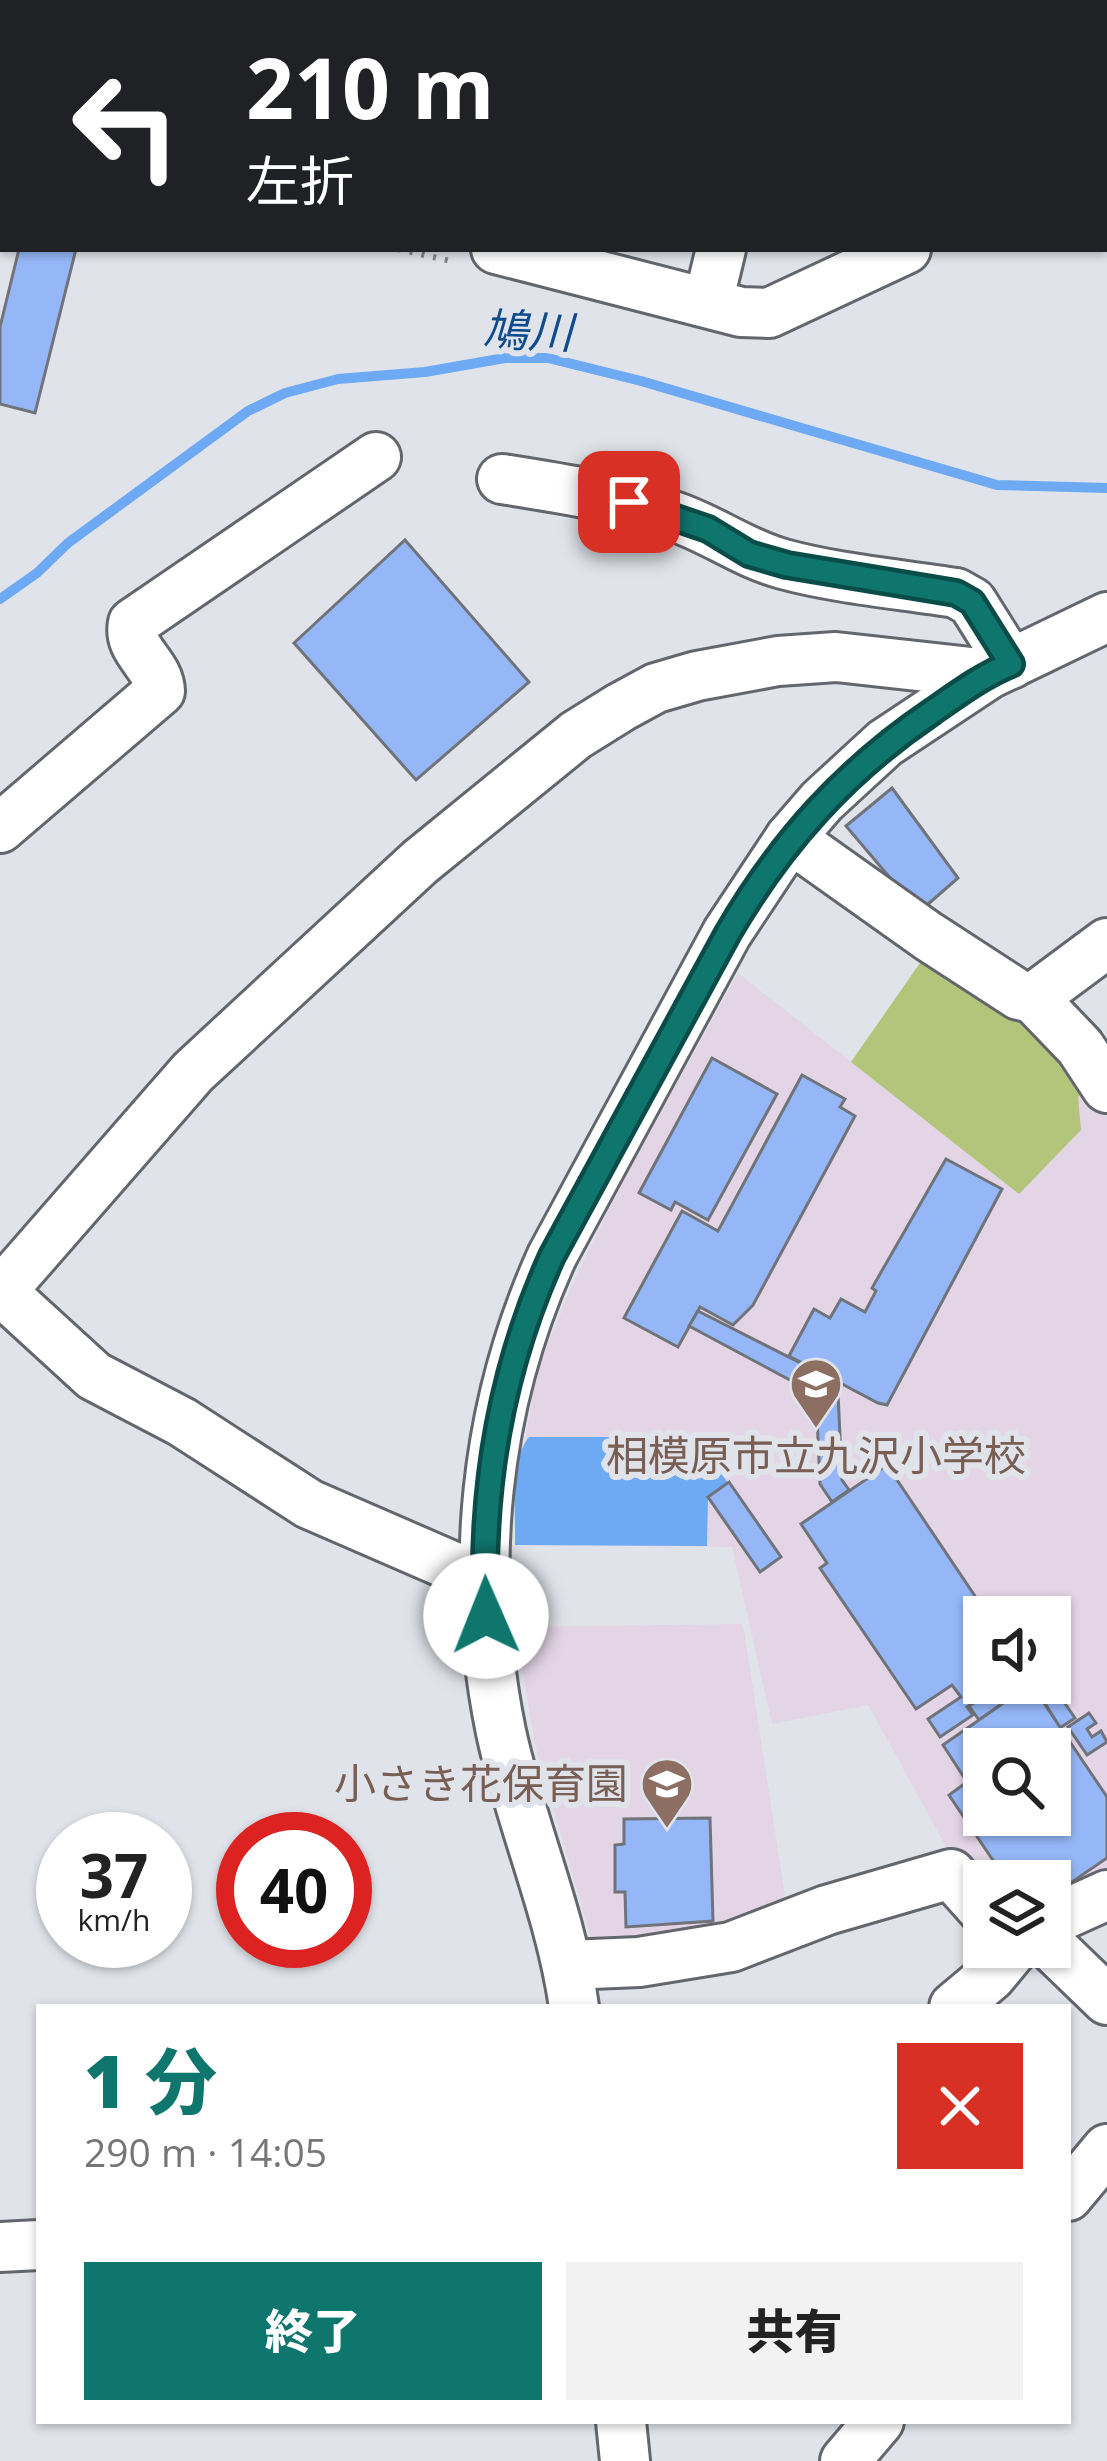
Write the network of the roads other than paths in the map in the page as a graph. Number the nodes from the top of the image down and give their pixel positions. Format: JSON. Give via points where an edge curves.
{"nodes":[{"id":1,"x":511,"y":252,"type":"edge"},
{"id":2,"x":720,"y":252,"type":"edge"},
{"id":3,"x":900,"y":252,"type":"edge"},
{"id":4,"x":708,"y":303,"type":"junction"},
{"id":5,"x":376,"y":457,"type":"dead end"},
{"id":6,"x":529,"y":473,"type":"dead end"},
{"id":7,"x":1107,"y":617,"type":"edge"},
{"id":8,"x":1000,"y":669,"type":"junction"},
{"id":9,"x":6,"y":811,"type":"edge"},
{"id":10,"x":790,"y":838,"type":"junction"},
{"id":11,"x":1107,"y":943,"type":"edge"},
{"id":12,"x":1033,"y":998,"type":"junction"},
{"id":13,"x":1107,"y":1088,"type":"edge"},
{"id":14,"x":1,"y":1292,"type":"edge"},
{"id":15,"x":484,"y":1580,"type":"junction"},
{"id":16,"x":963,"y":1887,"type":"edge"},
{"id":17,"x":1107,"y":1895,"type":"edge"},
{"id":18,"x":1071,"y":1911,"type":"edge"},
{"id":19,"x":1071,"y":1965,"type":"edge"},
{"id":20,"x":998,"y":1968,"type":"edge"},
{"id":21,"x":571,"y":1986,"type":"edge"},
{"id":22,"x":1107,"y":2000,"type":"edge"},
{"id":23,"x":958,"y":2004,"type":"edge"},
{"id":24,"x":1107,"y":2150,"type":"edge"},
{"id":25,"x":1071,"y":2192,"type":"edge"},
{"id":26,"x":36,"y":2245,"type":"edge"},
{"id":27,"x":0,"y":2247,"type":"edge"},
{"id":28,"x":621,"y":2424,"type":"edge"},
{"id":29,"x":876,"y":2424,"type":"edge"},
{"id":30,"x":625,"y":2461,"type":"edge"},
{"id":31,"x":845,"y":2461,"type":"edge"}],
"edges":[{"from":1,"to":4,"type":"street"},
{"from":2,"to":4,"type":"street"},
{"from":3,"to":4,"type":"street","via":[[769,313]]},
{"from":5,"to":9,"type":"street","via":[[139,617],[133,642],[160,692]]},
{"from":6,"to":8,"type":"street","via":[[674,516],[787,565],[956,593],[972,602]]},
{"from":7,"to":8,"type":"street"},
{"from":8,"to":10,"type":"street","via":[[885,743]]},
{"from":8,"to":14,"type":"street","via":[[836,657],[778,661],[676,682],[621,706],[420,862],[194,1072]]},
{"from":10,"to":12,"type":"street"},
{"from":10,"to":15,"type":"street","via":[[728,933],[527,1312],[499,1413]]},
{"from":11,"to":12,"type":"street"},
{"from":12,"to":13,"type":"street"},
{"from":14,"to":15,"type":"street","via":[[94,1376],[309,1504]]},
{"from":15,"to":21,"type":"street","via":[[502,1734]]},
{"from":16,"to":21,"type":"street","via":[[951,1874],[731,1946],[640,1962]]},
{"from":17,"to":18,"type":"street"},
{"from":19,"to":22,"type":"street"},
{"from":20,"to":23,"type":"street"},
{"from":24,"to":25,"type":"street"},
{"from":26,"to":27,"type":"street"},
{"from":28,"to":30,"type":"street"},
{"from":29,"to":31,"type":"street"}]}
